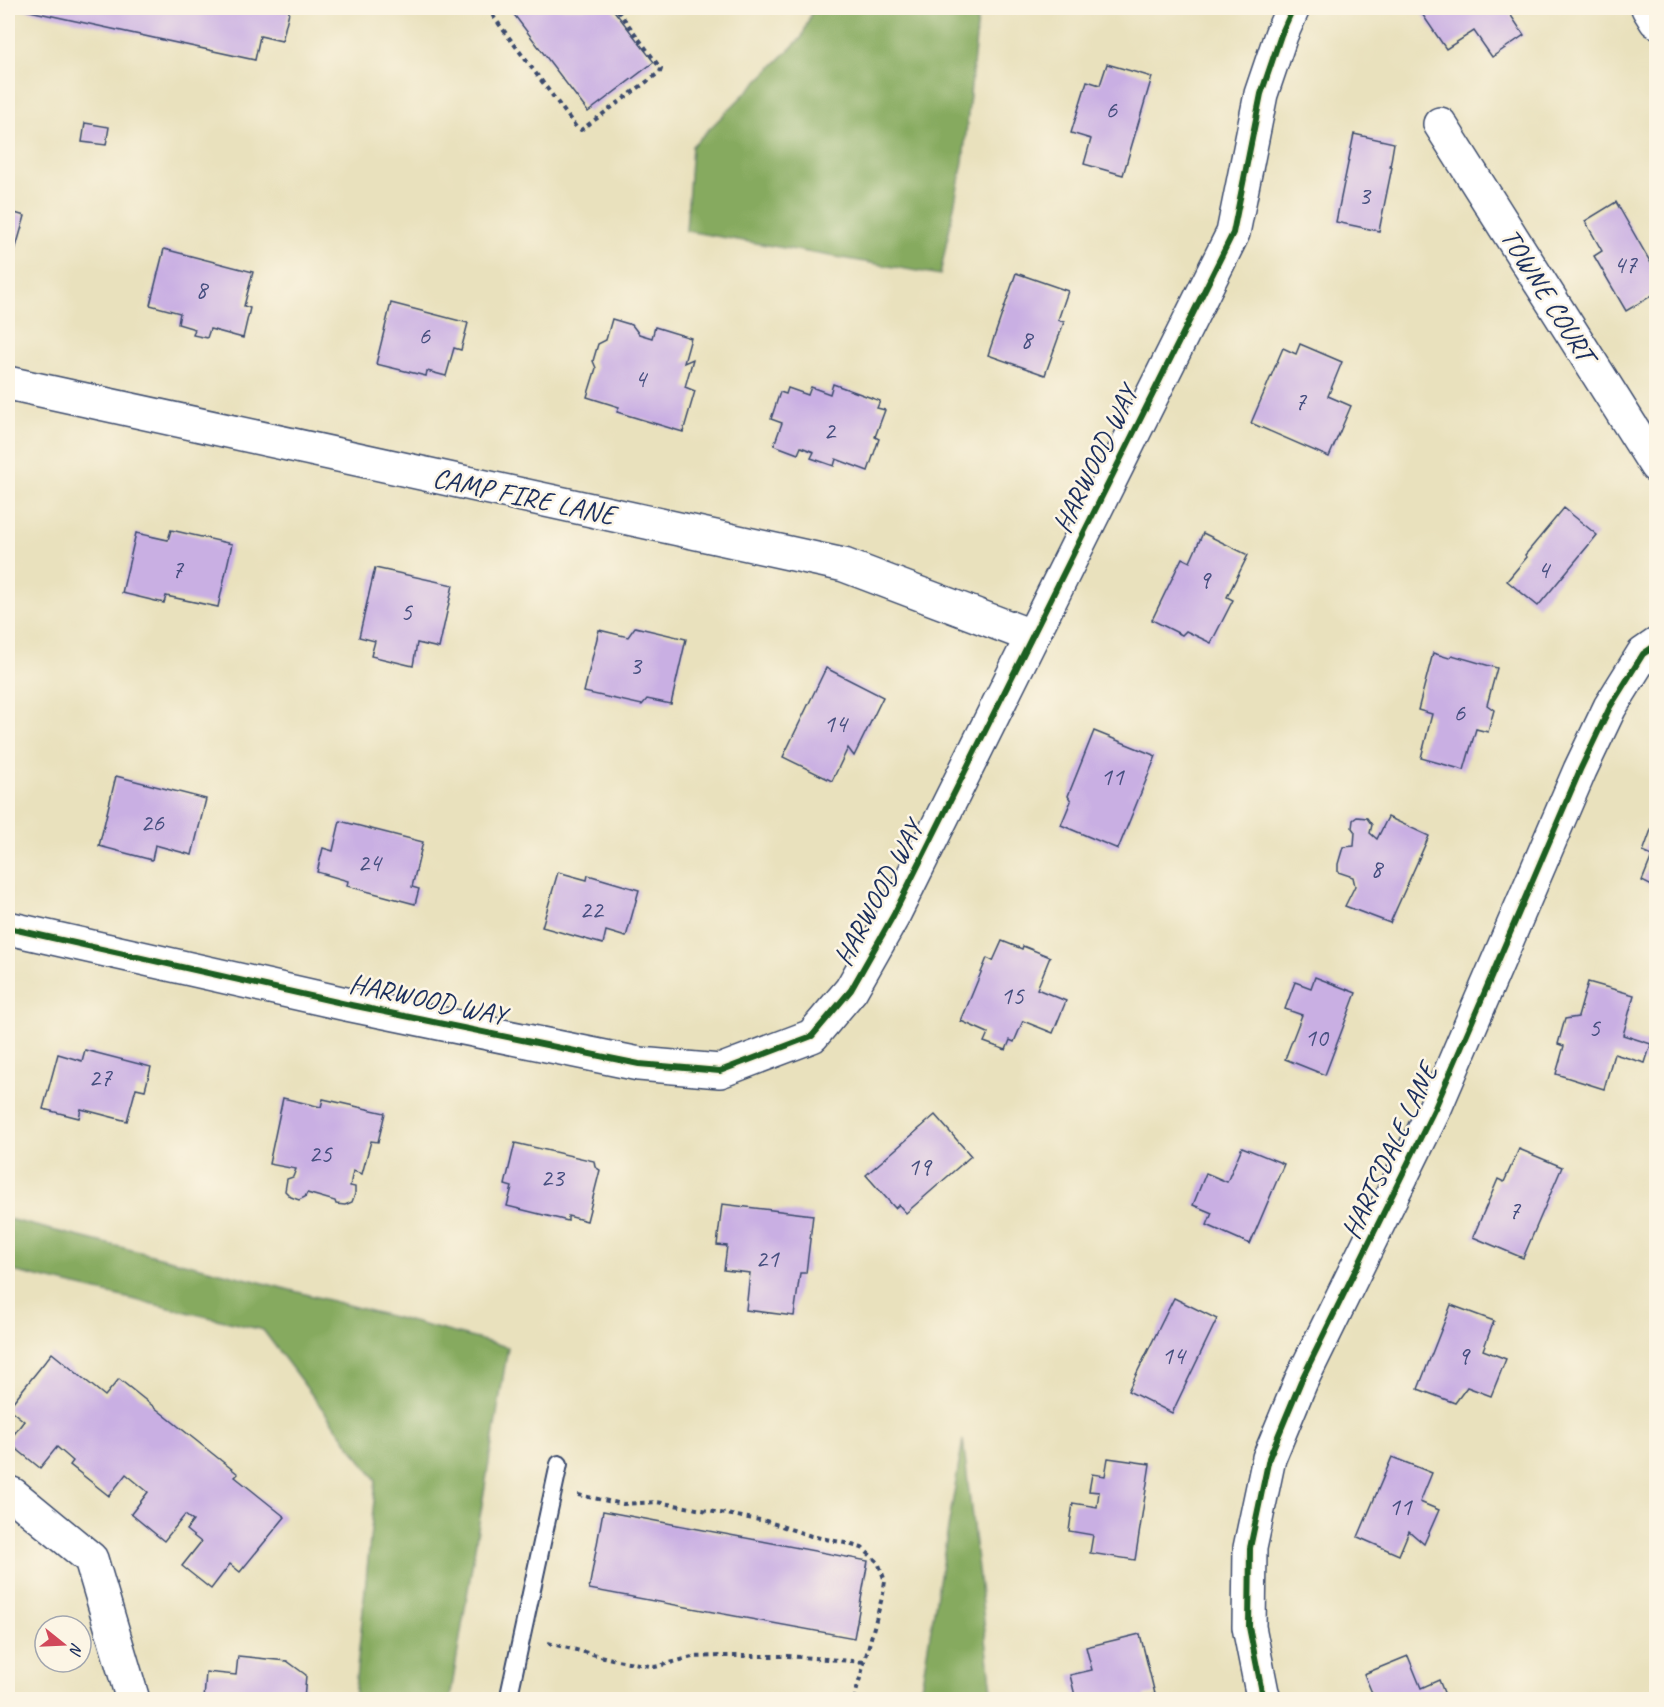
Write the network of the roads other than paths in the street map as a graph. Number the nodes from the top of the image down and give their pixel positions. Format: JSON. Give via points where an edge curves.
{"nodes":[{"id":1,"x":1293,"y":8,"type":"edge"},
{"id":2,"x":1648,"y":8,"type":"edge"},
{"id":3,"x":1656,"y":21,"type":"edge"},
{"id":4,"x":1440,"y":124,"type":"dead end"},
{"id":5,"x":8,"y":383,"type":"edge"},
{"id":6,"x":1656,"y":466,"type":"edge"},
{"id":7,"x":1031,"y":636,"type":"junction"},
{"id":8,"x":1656,"y":645,"type":"edge"},
{"id":9,"x":8,"y":928,"type":"edge"},
{"id":10,"x":559,"y":1464,"type":"dead end"},
{"id":11,"x":8,"y":1493,"type":"edge"},
{"id":12,"x":133,"y":1700,"type":"edge"},
{"id":13,"x":507,"y":1700,"type":"edge"},
{"id":14,"x":1265,"y":1700,"type":"edge"}],
"edges":[{"from":1,"to":7,"type":"street","name":"HARWOOD WAY","via":[[1261,94],[1233,233]]},
{"from":2,"to":3,"type":"street"},
{"from":4,"to":6,"type":"street","name":"TOWNE COURT"},
{"from":5,"to":7,"type":"street","name":"CAMP FIRE LANE","via":[[844,565]]},
{"from":7,"to":9,"type":"street","name":"HARWOOD WAY","via":[[893,916],[851,990],[812,1036],[720,1071],[639,1064],[346,1004]]},
{"from":8,"to":14,"type":"street","name":"HARTSDALE LANE","via":[[1643,654],[1610,708],[1580,770],[1435,1108],[1301,1381],[1269,1458],[1250,1548],[1249,1627]]},
{"from":10,"to":13,"type":"lane"},
{"from":11,"to":12,"type":"street","via":[[91,1559]]}]}
